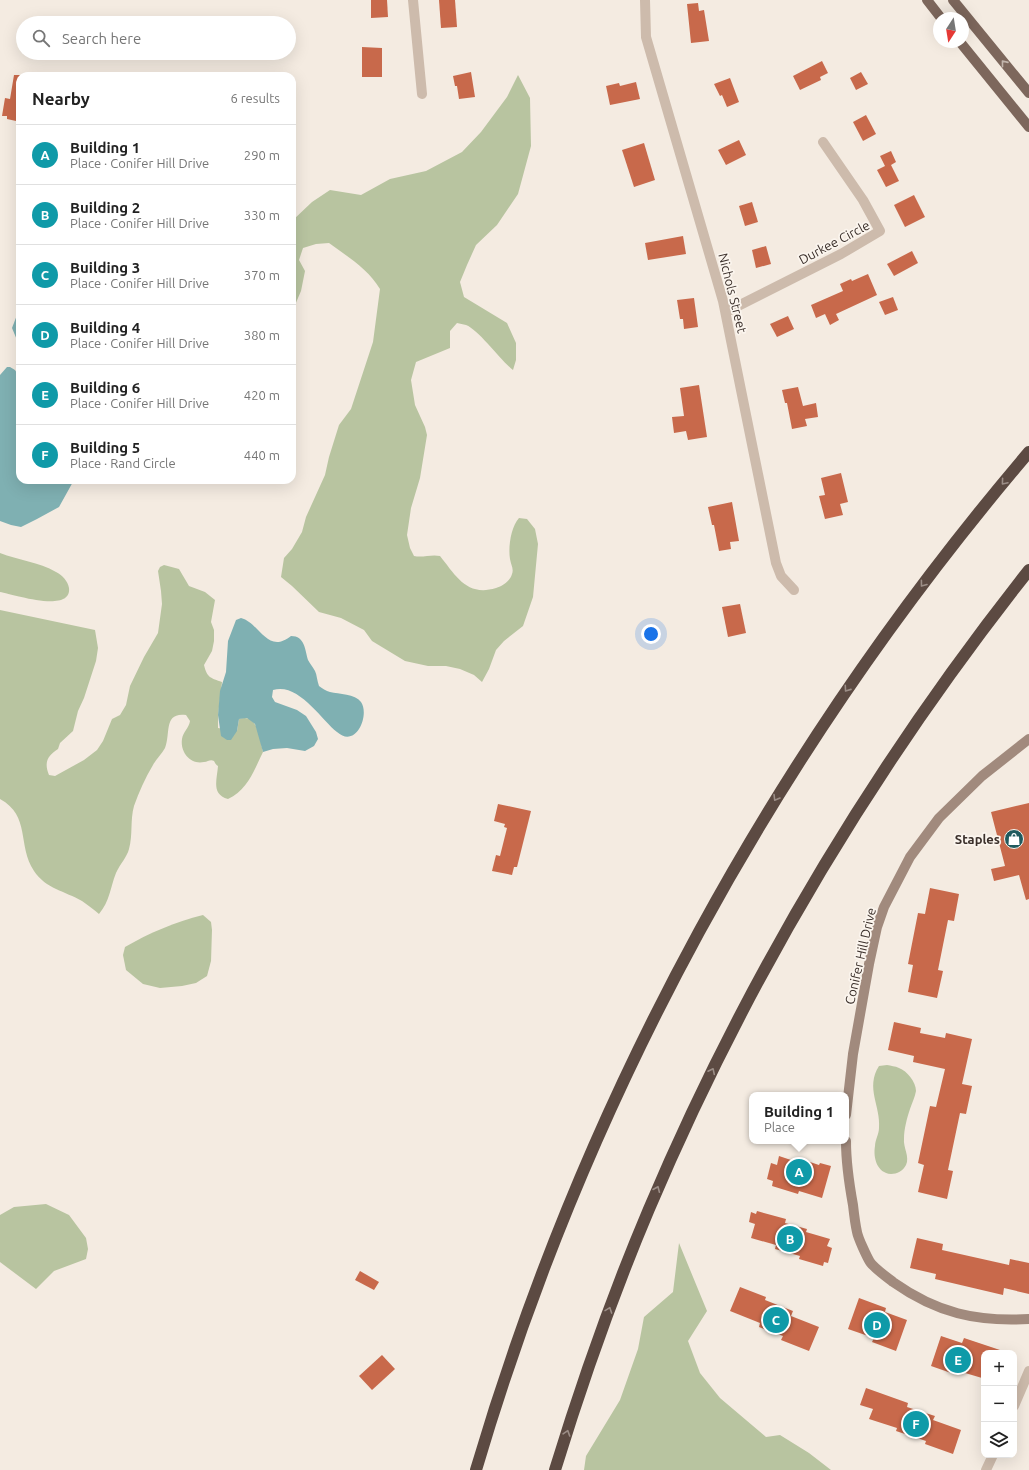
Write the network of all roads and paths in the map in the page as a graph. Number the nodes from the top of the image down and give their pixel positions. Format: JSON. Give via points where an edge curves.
{"nodes":[{"id":1,"x":413,"y":0,"type":"edge"},
{"id":2,"x":645,"y":0,"type":"edge"},
{"id":3,"x":927,"y":0,"type":"edge"},
{"id":4,"x":953,"y":0,"type":"edge"},
{"id":5,"x":936,"y":12,"type":"edge"},
{"id":6,"x":965,"y":48,"type":"edge"},
{"id":7,"x":1029,"y":93,"type":"edge"},
{"id":8,"x":422,"y":94,"type":"dead end"},
{"id":9,"x":1029,"y":127,"type":"edge"},
{"id":10,"x":823,"y":142,"type":"dead end"},
{"id":11,"x":726,"y":312,"type":"junction"},
{"id":12,"x":1029,"y":452,"type":"edge"},
{"id":13,"x":1029,"y":570,"type":"edge"},
{"id":14,"x":794,"y":590,"type":"dead end"},
{"id":15,"x":1029,"y":739,"type":"edge"},
{"id":16,"x":849,"y":1092,"type":"edge"},
{"id":17,"x":846,"y":1144,"type":"edge"},
{"id":18,"x":1029,"y":1319,"type":"edge"},
{"id":19,"x":1029,"y":1371,"type":"edge"},
{"id":20,"x":1017,"y":1399,"type":"edge"},
{"id":21,"x":992,"y":1458,"type":"edge"},
{"id":22,"x":476,"y":1470,"type":"edge"},
{"id":23,"x":555,"y":1470,"type":"edge"},
{"id":24,"x":986,"y":1470,"type":"edge"}],
"edges":[{"from":1,"to":8,"type":"street"},
{"from":2,"to":11,"type":"street","name":"Nichols Street","via":[[649,52],[660,82]]},
{"from":3,"to":5,"type":"main road"},
{"from":7,"to":4,"type":"main road","one_way":true},
{"from":6,"to":9,"type":"main road"},
{"from":10,"to":11,"type":"street","name":"Durkee Circle","via":[[863,200],[880,231],[841,254]]},
{"from":11,"to":14,"type":"street","name":"Nichols Street","via":[[776,563],[781,576]]},
{"from":12,"to":22,"type":"highway","one_way":true,"via":[[914,595],[839,701],[777,796],[704,921],[638,1049],[578,1181],[526,1315]]},
{"from":23,"to":13,"type":"highway","one_way":true,"via":[[598,1341],[639,1232],[686,1126],[749,998],[866,796],[946,680]]},
{"from":15,"to":16,"type":"street","name":"Conifer Hill Drive","via":[[982,776],[939,818],[910,857],[884,907],[869,964]]},
{"from":17,"to":18,"type":"street","via":[[848,1177],[857,1233],[871,1263],[911,1295],[954,1313],[974,1318]]},
{"from":19,"to":20,"type":"street"},
{"from":21,"to":24,"type":"street"}]}
